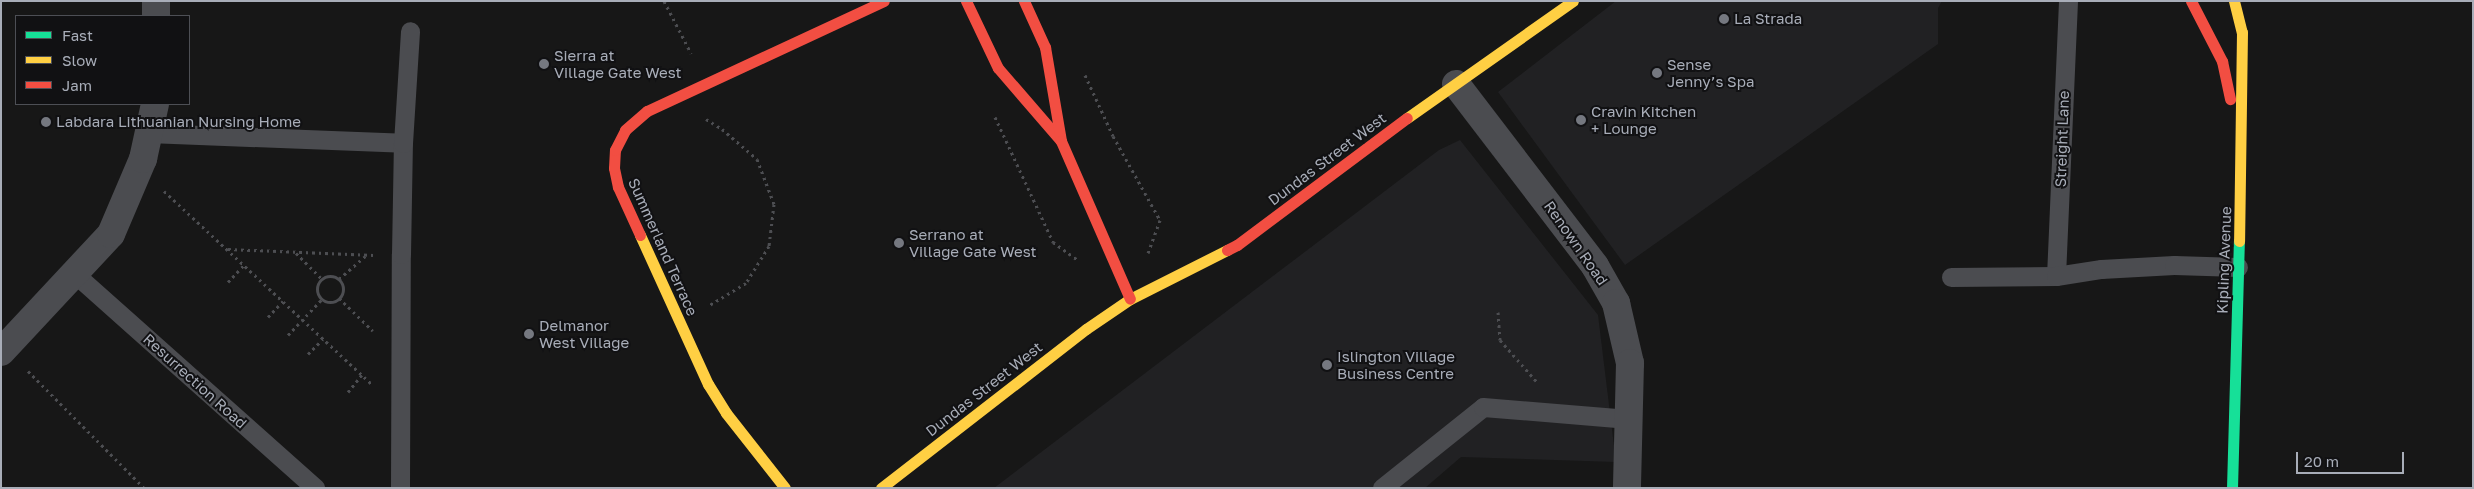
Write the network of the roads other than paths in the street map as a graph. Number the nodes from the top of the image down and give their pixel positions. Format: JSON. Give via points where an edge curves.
{"nodes":[{"id":1,"x":156,"y":1,"type":"edge"},
{"id":2,"x":884,"y":1,"type":"edge"},
{"id":3,"x":966,"y":1,"type":"edge"},
{"id":4,"x":1024,"y":1,"type":"edge"},
{"id":5,"x":1573,"y":1,"type":"edge"},
{"id":6,"x":2068,"y":1,"type":"edge"},
{"id":7,"x":2191,"y":1,"type":"edge"},
{"id":8,"x":2234,"y":1,"type":"edge"},
{"id":9,"x":2250,"y":9,"type":"dead end"},
{"id":10,"x":156,"y":15,"type":"edge"},
{"id":11,"x":410,"y":31,"type":"dead end"},
{"id":12,"x":2242,"y":32,"type":"junction"},
{"id":13,"x":1456,"y":84,"type":"junction"},
{"id":14,"x":155,"y":105,"type":"edge"},
{"id":15,"x":148,"y":133,"type":"junction"},
{"id":16,"x":1061,"y":141,"type":"junction"},
{"id":17,"x":403,"y":143,"type":"junction"},
{"id":18,"x":2242,"y":152,"type":"junction"},
{"id":19,"x":2238,"y":268,"type":"junction"},
{"id":20,"x":75,"y":274,"type":"junction"},
{"id":21,"x":2056,"y":276,"type":"junction"},
{"id":22,"x":1951,"y":277,"type":"dead end"},
{"id":23,"x":1130,"y":299,"type":"junction"},
{"id":24,"x":3,"y":349,"type":"edge"},
{"id":25,"x":1630,"y":419,"type":"junction"},
{"id":26,"x":315,"y":488,"type":"edge"},
{"id":27,"x":400,"y":488,"type":"edge"},
{"id":28,"x":785,"y":488,"type":"edge"},
{"id":29,"x":881,"y":488,"type":"edge"},
{"id":30,"x":1382,"y":488,"type":"edge"},
{"id":31,"x":1627,"y":488,"type":"edge"},
{"id":32,"x":2232,"y":488,"type":"edge"}],
"edges":[{"from":1,"to":10,"type":"street"},
{"from":2,"to":28,"type":"street","name":"Summerland Terrace","via":[[648,111],[625,130],[615,150],[618,187],[708,384]]},
{"from":3,"to":16,"type":"street","via":[[998,68]]},
{"from":4,"to":16,"type":"street","via":[[1045,46]]},
{"from":5,"to":13,"type":"street","name":"Dundas Street West"},
{"from":6,"to":21,"type":"lane","name":"Streight Lane"},
{"from":7,"to":18,"type":"street","via":[[2222,61]]},
{"from":8,"to":12,"type":"street","name":"Kipling Avenue"},
{"from":9,"to":12,"type":"street","name":"Kipling Avenue"},
{"from":11,"to":17,"type":"lane"},
{"from":12,"to":18,"type":"street","name":"Kipling Avenue"},
{"from":13,"to":23,"type":"street","name":"Dundas Street West","via":[[1237,245]]},
{"from":13,"to":25,"type":"street","name":"Renown Road","via":[[1595,266],[1616,303],[1630,363]]},
{"from":14,"to":15,"type":"street"},
{"from":15,"to":17,"type":"lane"},
{"from":15,"to":20,"type":"street","via":[[139,168],[111,234]]},
{"from":16,"to":23,"type":"street"},
{"from":17,"to":27,"type":"lane"},
{"from":18,"to":19,"type":"street","name":"Kipling Avenue"},
{"from":19,"to":21,"type":"lane","via":[[2165,266],[2101,269]]},
{"from":19,"to":32,"type":"street","name":"Kipling Avenue"},
{"from":20,"to":24,"type":"street"},
{"from":20,"to":26,"type":"lane","name":"Resurrection Road"},
{"from":21,"to":22,"type":"lane"},
{"from":23,"to":29,"type":"street","name":"Dundas Street West","via":[[1086,329]]},
{"from":25,"to":30,"type":"lane","via":[[1483,407]]},
{"from":25,"to":31,"type":"street","name":"Renown Road"}]}
